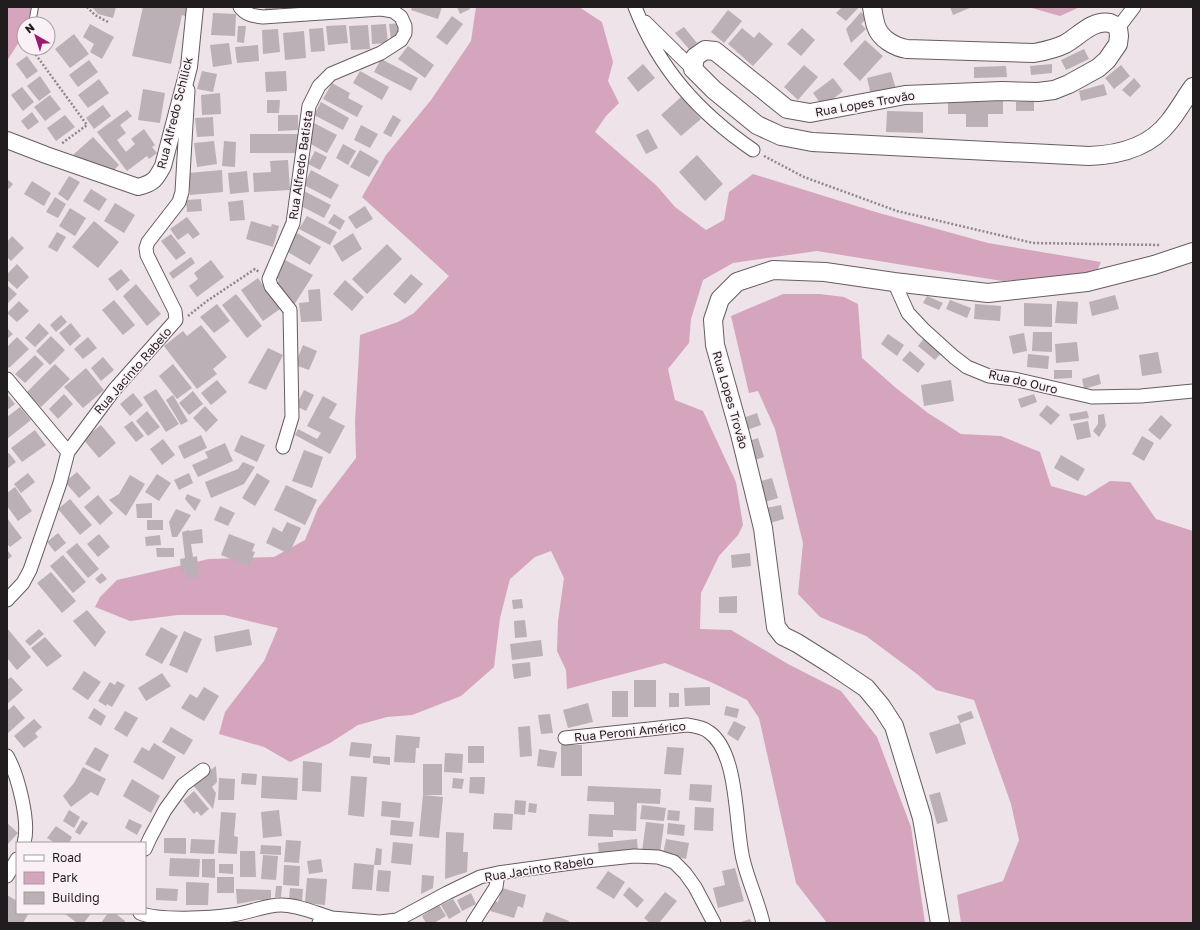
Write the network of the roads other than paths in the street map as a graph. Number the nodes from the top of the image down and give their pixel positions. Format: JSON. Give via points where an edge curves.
{"nodes":[{"id":1,"x":195,"y":7,"type":"edge"},
{"id":2,"x":240,"y":7,"type":"edge"},
{"id":3,"x":872,"y":7,"type":"edge"},
{"id":4,"x":1134,"y":7,"type":"edge"},
{"id":5,"x":636,"y":11,"type":"edge"},
{"id":6,"x":1118,"y":28,"type":"junction"},
{"id":7,"x":189,"y":67,"type":"junction"},
{"id":8,"x":694,"y":69,"type":"junction"},
{"id":9,"x":1193,"y":87,"type":"edge"},
{"id":10,"x":7,"y":140,"type":"edge"},
{"id":11,"x":753,"y":150,"type":"road end"},
{"id":12,"x":1193,"y":252,"type":"edge"},
{"id":13,"x":894,"y":282,"type":"junction"},
{"id":14,"x":7,"y":379,"type":"edge"},
{"id":15,"x":1193,"y":391,"type":"edge"},
{"id":16,"x":283,"y":447,"type":"dead end"},
{"id":17,"x":68,"y":452,"type":"junction"},
{"id":18,"x":7,"y":600,"type":"edge"},
{"id":19,"x":565,"y":738,"type":"dead end"},
{"id":20,"x":7,"y":756,"type":"edge"},
{"id":21,"x":203,"y":770,"type":"dead end"},
{"id":22,"x":24,"y":842,"type":"edge"},
{"id":23,"x":146,"y":847,"type":"edge"},
{"id":24,"x":16,"y":861,"type":"edge"},
{"id":25,"x":498,"y":873,"type":"junction"},
{"id":26,"x":7,"y":876,"type":"edge"},
{"id":27,"x":144,"y":914,"type":"edge"},
{"id":28,"x":332,"y":918,"type":"junction"},
{"id":29,"x":319,"y":923,"type":"edge"},
{"id":30,"x":473,"y":923,"type":"edge"},
{"id":31,"x":714,"y":923,"type":"edge"},
{"id":32,"x":763,"y":923,"type":"edge"},
{"id":33,"x":940,"y":923,"type":"edge"}],
"edges":[{"from":1,"to":7,"type":"street","name":"Rua Alfredo Schilick"},
{"from":2,"to":16,"type":"street","name":"Rua Alfredo Batista","via":[[251,16],[263,18],[381,9],[393,11],[401,17],[405,26],[402,40],[381,53],[331,74],[318,86],[309,106],[293,223],[269,279],[271,286],[290,310],[292,417]]},
{"from":3,"to":6,"type":"main road","via":[[876,27],[885,39],[896,47],[907,49],[1034,53],[1066,44],[1090,27],[1101,23],[1110,23]]},
{"from":4,"to":6,"type":"street"},
{"from":5,"to":8,"type":"street"},
{"from":5,"to":11,"type":"street","via":[[659,55],[680,87],[702,110]]},
{"from":6,"to":8,"type":"main road","name":"Rua Lopes Trovão","via":[[1118,44],[1108,60],[1069,84],[1054,90],[1038,92],[905,95],[810,113],[787,108],[715,51],[705,50],[695,57]]},
{"from":7,"to":10,"type":"street","name":"Rua Alfredo Schilick","via":[[163,166],[156,179],[148,185],[138,187]]},
{"from":7,"to":17,"type":"street","name":"Rua Jacinto Rabelo","via":[[182,192],[179,202],[146,248],[147,255],[175,311],[176,320],[114,390]]},
{"from":8,"to":9,"type":"main road","via":[[714,90],[757,125],[781,136],[812,142],[1089,156],[1118,154],[1146,143],[1168,124]]},
{"from":12,"to":13,"type":"main road","name":"Rua Lopes Trovão","via":[[1088,282],[988,293]]},
{"from":13,"to":15,"type":"street","name":"Rua do Ouro","via":[[908,313],[923,329],[967,367],[989,376],[1014,379],[1092,397]]},
{"from":13,"to":33,"type":"main road","name":"Rua Lopes Trovão","via":[[825,272],[773,270],[737,282],[720,299],[713,320],[715,345],[763,528],[776,627],[783,636],[866,688],[894,726],[922,818]]},
{"from":14,"to":17,"type":"street"},
{"from":17,"to":18,"type":"street","name":"Rua Jacinto Rabelo","via":[[60,484],[30,570],[23,583]]},
{"from":19,"to":32,"type":"street","name":"Rua Peroni Américo","via":[[686,725],[714,735],[729,768],[743,858]]},
{"from":20,"to":22,"type":"street","via":[[25,815],[27,829]]},
{"from":21,"to":23,"type":"street","via":[[183,785],[165,810]]},
{"from":24,"to":26,"type":"street"},
{"from":25,"to":28,"type":"street","name":"Rua Jacinto Rabelo","via":[[480,877],[454,889],[397,920],[380,922]]},
{"from":25,"to":30,"type":"street","via":[[496,887]]},
{"from":25,"to":31,"type":"street","name":"Rua Jacinto Rabelo","via":[[634,856],[658,857],[674,862],[684,873],[695,887]]},
{"from":27,"to":28,"type":"street","via":[[156,917],[197,918],[290,905]]},
{"from":28,"to":29,"type":"street","name":"Rua Jacinto Rabelo"}]}
